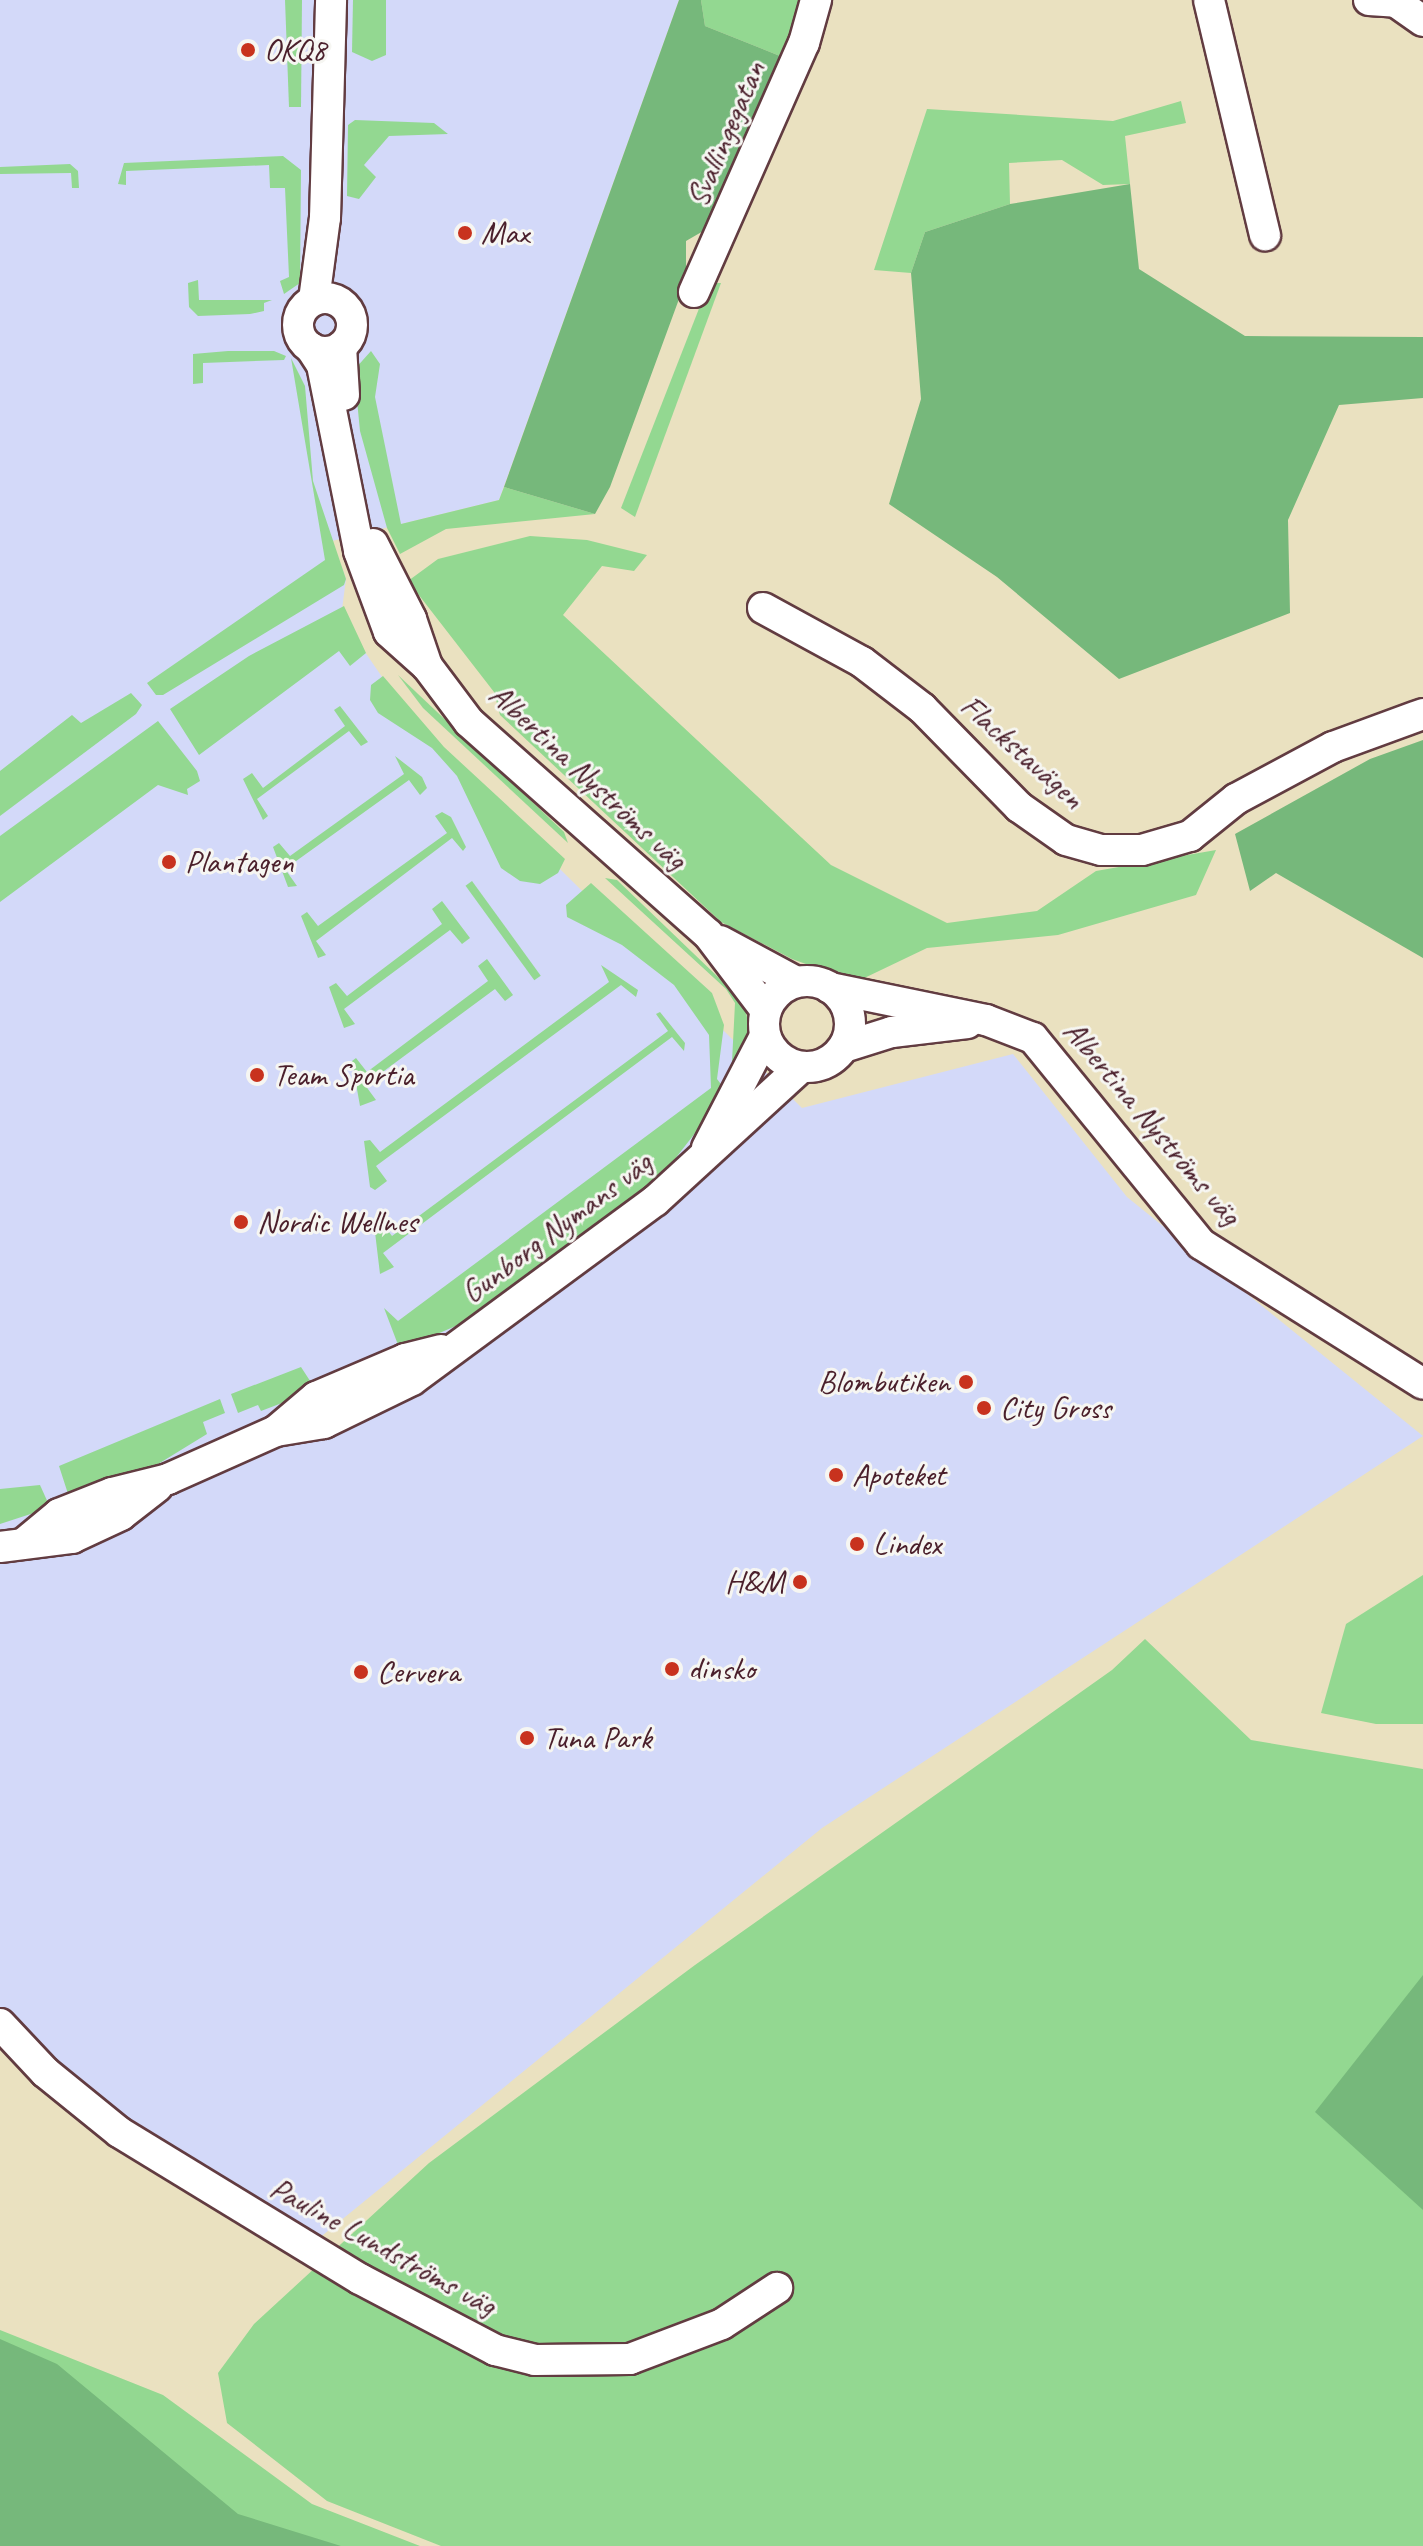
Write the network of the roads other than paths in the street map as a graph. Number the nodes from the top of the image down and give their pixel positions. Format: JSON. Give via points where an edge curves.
{"nodes":[{"id":1,"x":319,"y":0,"type":"edge"},
{"id":2,"x":331,"y":0,"type":"edge"},
{"id":3,"x":816,"y":0,"type":"edge"},
{"id":4,"x":1209,"y":0,"type":"edge"},
{"id":5,"x":1369,"y":0,"type":"edge"},
{"id":6,"x":1423,"y":21,"type":"edge"},
{"id":7,"x":326,"y":52,"type":"junction"},
{"id":8,"x":1265,"y":235,"type":"dead end"},
{"id":9,"x":694,"y":292,"type":"dead end"},
{"id":10,"x":327,"y":302,"type":"junction"},
{"id":11,"x":341,"y":347,"type":"junction"},
{"id":12,"x":311,"y":348,"type":"junction"},
{"id":13,"x":763,"y":608,"type":"dead end"},
{"id":14,"x":427,"y":666,"type":"junction"},
{"id":15,"x":1423,"y":714,"type":"edge"},
{"id":16,"x":708,"y":934,"type":"junction"},
{"id":17,"x":796,"y":982,"type":"junction"},
{"id":18,"x":830,"y":988,"type":"junction"},
{"id":19,"x":986,"y":1020,"type":"junction"},
{"id":20,"x":765,"y":1023,"type":"junction"},
{"id":21,"x":844,"y":1047,"type":"junction"},
{"id":22,"x":801,"y":1067,"type":"junction"},
{"id":23,"x":700,"y":1164,"type":"junction"},
{"id":24,"x":1423,"y":1384,"type":"edge"},
{"id":25,"x":12,"y":1545,"type":"edge"},
{"id":26,"x":0,"y":2024,"type":"edge"},
{"id":27,"x":777,"y":2288,"type":"dead end"}],
"edges":[{"from":1,"to":7,"type":"street"},
{"from":2,"to":7,"type":"street"},
{"from":3,"to":9,"type":"street","name":"Svallingegatan","via":[[804,43]]},
{"from":4,"to":8,"type":"street"},
{"from":5,"to":6,"type":"street","via":[[1396,2]]},
{"from":7,"to":10,"type":"street"},
{"from":10,"to":11,"type":"street","via":[[352,326]]},
{"from":10,"to":12,"type":"street","via":[[298,323]]},
{"from":11,"to":12,"type":"street","via":[[329,352]]},
{"from":11,"to":14,"type":"street","name":"Albertina Nyströms väg","via":[[350,444],[373,542],[411,619]]},
{"from":12,"to":14,"type":"street","name":"Albertina Nyströms väg","via":[[322,365],[369,587],[389,632]]},
{"from":13,"to":15,"type":"street","name":"Flackstavägen","via":[[862,662],[922,708],[1019,807],[1066,840],[1101,850],[1142,850],[1190,836],[1236,799],[1333,747]]},
{"from":14,"to":16,"type":"street","name":"Albertina Nyströms väg","via":[[469,722]]},
{"from":16,"to":17,"type":"street","name":"Albertina Nyströms väg"},
{"from":16,"to":20,"type":"street","name":"Albertina Nyströms väg"},
{"from":17,"to":18,"type":"street"},
{"from":17,"to":20,"type":"street","via":[[774,994]]},
{"from":18,"to":19,"type":"street","name":"Albertina Nyströms väg"},
{"from":18,"to":21,"type":"street","via":[[847,1010]]},
{"from":19,"to":21,"type":"street","name":"Albertina Nyströms väg","via":[[892,1032]]},
{"from":19,"to":24,"type":"street","name":"Albertina Nyströms väg","via":[[1033,1038],[1201,1244]]},
{"from":20,"to":22,"type":"street","via":[[779,1056]]},
{"from":20,"to":23,"type":"street","name":"Gunborg Nymans väg"},
{"from":21,"to":22,"type":"street","via":[[822,1065]]},
{"from":22,"to":23,"type":"street","name":"Gunborg Nymans väg"},
{"from":23,"to":25,"type":"street","name":"Gunborg Nymans väg","via":[[454,1347],[405,1359],[316,1397],[276,1431],[168,1479],[121,1515],[72,1538]]},
{"from":26,"to":27,"type":"street","name":"Pauline Lundströms väg","via":[[45,2072],[119,2132],[360,2279],[495,2350],[535,2360],[630,2359],[722,2324]]}]}
